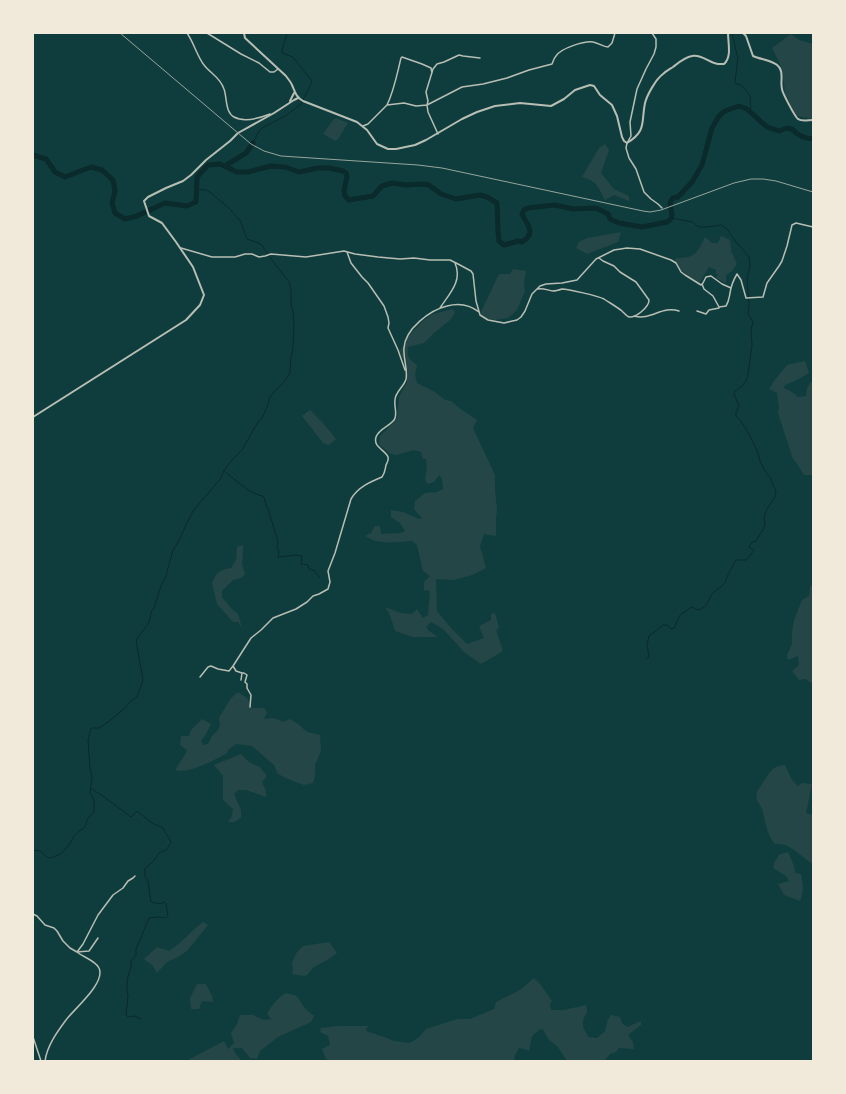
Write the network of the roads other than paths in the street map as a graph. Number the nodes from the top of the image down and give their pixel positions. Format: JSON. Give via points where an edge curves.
{"nodes":[{"id":1,"x":187,"y":33,"type":"edge"},
{"id":2,"x":207,"y":33,"type":"edge"},
{"id":3,"x":244,"y":33,"type":"edge"},
{"id":4,"x":615,"y":33,"type":"edge"},
{"id":5,"x":652,"y":33,"type":"edge"},
{"id":6,"x":728,"y":33,"type":"edge"},
{"id":7,"x":743,"y":33,"type":"edge"},
{"id":8,"x":480,"y":58,"type":"dead end"},
{"id":9,"x":278,"y":69,"type":"junction"},
{"id":10,"x":432,"y":73,"type":"junction"},
{"id":11,"x":294,"y":92,"type":"junction"},
{"id":12,"x":299,"y":99,"type":"junction"},
{"id":13,"x":290,"y":102,"type":"junction"},
{"id":14,"x":387,"y":105,"type":"junction"},
{"id":15,"x":427,"y":105,"type":"junction"},
{"id":16,"x":274,"y":113,"type":"junction"},
{"id":17,"x":813,"y":120,"type":"edge"},
{"id":18,"x":362,"y":126,"type":"junction"},
{"id":19,"x":438,"y":134,"type":"junction"},
{"id":20,"x":627,"y":142,"type":"junction"},
{"id":21,"x":662,"y":208,"type":"dead end"},
{"id":22,"x":813,"y":227,"type":"edge"},
{"id":23,"x":180,"y":248,"type":"junction"},
{"id":24,"x":347,"y":252,"type":"junction"},
{"id":25,"x":599,"y":258,"type":"junction"},
{"id":26,"x":455,"y":263,"type":"junction"},
{"id":27,"x":702,"y":284,"type":"junction"},
{"id":28,"x":731,"y":288,"type":"junction"},
{"id":29,"x":536,"y":290,"type":"junction"},
{"id":30,"x":440,"y":308,"type":"junction"},
{"id":31,"x":721,"y":308,"type":"junction"},
{"id":32,"x":679,"y":311,"type":"dead end"},
{"id":33,"x":697,"y":311,"type":"dead end"},
{"id":34,"x":478,"y":312,"type":"junction"},
{"id":35,"x":634,"y":316,"type":"junction"},
{"id":36,"x":406,"y":371,"type":"junction"},
{"id":37,"x":33,"y":417,"type":"edge"},
{"id":38,"x":233,"y":666,"type":"junction"},
{"id":39,"x":242,"y":673,"type":"junction"},
{"id":40,"x":200,"y":677,"type":"dead end"},
{"id":41,"x":241,"y":680,"type":"dead end"},
{"id":42,"x":250,"y":707,"type":"dead end"},
{"id":43,"x":135,"y":876,"type":"dead end"},
{"id":44,"x":33,"y":914,"type":"edge"},
{"id":45,"x":98,"y":938,"type":"dead end"},
{"id":46,"x":77,"y":952,"type":"junction"},
{"id":47,"x":33,"y":1038,"type":"edge"},
{"id":48,"x":41,"y":1061,"type":"edge"},
{"id":49,"x":45,"y":1061,"type":"edge"}],
"edges":[{"from":1,"to":16,"type":"street","via":[[198,56],[224,88],[228,111],[235,117],[248,120]]},
{"from":2,"to":9,"type":"street","via":[[270,72]]},
{"from":3,"to":9,"type":"street","via":[[245,38]]},
{"from":4,"to":15,"type":"street","via":[[608,48],[595,42],[576,44],[556,55],[552,64],[507,78],[462,87]]},
{"from":5,"to":20,"type":"street","via":[[656,39],[656,47],[637,89],[630,122],[631,136]]},
{"from":6,"to":20,"type":"street","via":[[729,57],[724,64],[691,56],[659,78],[647,96],[640,132]]},
{"from":7,"to":17,"type":"street","via":[[753,56],[780,68],[782,89],[793,114],[802,120]]},
{"from":8,"to":10,"type":"street","via":[[459,55],[437,64]]},
{"from":9,"to":11,"type":"street","via":[[292,83]]},
{"from":10,"to":14,"type":"street","via":[[431,68],[402,57]]},
{"from":10,"to":15,"type":"street","via":[[426,92]]},
{"from":11,"to":12,"type":"street"},
{"from":11,"to":13,"type":"street"},
{"from":12,"to":13,"type":"street"},
{"from":12,"to":18,"type":"street"},
{"from":13,"to":16,"type":"street"},
{"from":14,"to":15,"type":"street"},
{"from":14,"to":18,"type":"street","via":[[368,124]]},
{"from":15,"to":19,"type":"street"},
{"from":16,"to":23,"type":"street","via":[[238,133],[183,181],[144,201],[149,216],[162,223]]},
{"from":18,"to":19,"type":"street","via":[[378,144],[388,149],[414,145]]},
{"from":19,"to":20,"type":"street","via":[[462,119],[495,106],[520,103],[551,106],[575,90],[594,86],[612,105],[622,137]]},
{"from":20,"to":21,"type":"street","via":[[627,153],[644,192]]},
{"from":22,"to":28,"type":"street","via":[[796,223],[792,225],[782,261],[767,283],[763,297],[746,298],[739,274],[736,274]]},
{"from":23,"to":24,"type":"street","via":[[212,257],[252,254],[259,257],[271,254],[306,257]]},
{"from":23,"to":37,"type":"street","via":[[193,267],[204,295],[200,305],[186,320]]},
{"from":24,"to":26,"type":"street"},
{"from":24,"to":36,"type":"street","via":[[351,263],[384,306],[388,328]]},
{"from":25,"to":27,"type":"street","via":[[614,250],[640,249],[672,260],[684,275]]},
{"from":25,"to":29,"type":"street","via":[[577,280],[546,284]]},
{"from":25,"to":35,"type":"street","via":[[636,282],[649,300],[647,307]]},
{"from":26,"to":30,"type":"street","via":[[458,269],[457,280]]},
{"from":26,"to":34,"type":"street","via":[[473,274]]},
{"from":27,"to":28,"type":"street","via":[[706,277],[710,276]]},
{"from":27,"to":31,"type":"street"},
{"from":28,"to":31,"type":"street","via":[[728,303]]},
{"from":29,"to":34,"type":"street","via":[[517,320],[504,323],[488,320]]},
{"from":29,"to":35,"type":"street","via":[[561,289],[601,298],[626,316]]},
{"from":30,"to":34,"type":"street","via":[[461,305],[474,308]]},
{"from":30,"to":36,"type":"street","via":[[422,319],[408,336],[404,347]]},
{"from":31,"to":33,"type":"street","via":[[709,310],[706,314]]},
{"from":32,"to":35,"type":"street","via":[[668,310],[641,318]]},
{"from":36,"to":38,"type":"street","via":[[404,385],[395,398],[394,421],[376,436],[377,446],[389,459],[384,474],[359,488],[351,499],[328,571],[328,588],[296,609],[273,618],[251,638]]},
{"from":38,"to":39,"type":"street","via":[[236,671]]},
{"from":38,"to":40,"type":"street","via":[[229,671],[211,666]]},
{"from":39,"to":41,"type":"street"},
{"from":39,"to":42,"type":"street","via":[[247,675],[245,682],[251,695]]},
{"from":43,"to":46,"type":"street","via":[[113,895],[98,915]]},
{"from":44,"to":46,"type":"street","via":[[45,925],[54,928],[67,945]]},
{"from":45,"to":46,"type":"street","via":[[89,951]]},
{"from":46,"to":49,"type":"street","via":[[100,968],[100,975],[88,996],[56,1035]]},
{"from":47,"to":48,"type":"street"}]}
